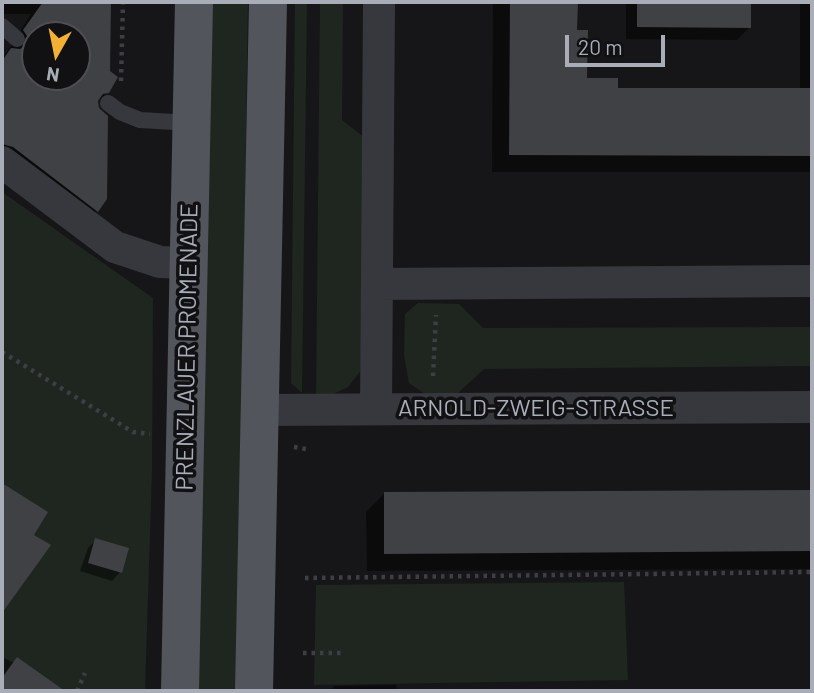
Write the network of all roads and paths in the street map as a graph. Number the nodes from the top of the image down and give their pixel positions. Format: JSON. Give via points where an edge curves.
{"nodes":[{"id":1,"x":123,"y":2,"type":"edge"},
{"id":2,"x":194,"y":2,"type":"edge"},
{"id":3,"x":268,"y":2,"type":"edge"},
{"id":4,"x":379,"y":2,"type":"edge"},
{"id":5,"x":2,"y":26,"type":"edge"},
{"id":6,"x":17,"y":39,"type":"dead end"},
{"id":7,"x":114,"y":107,"type":"joint"},
{"id":8,"x":191,"y":123,"type":"junction"},
{"id":9,"x":2,"y":162,"type":"edge"},
{"id":10,"x":188,"y":263,"type":"junction"},
{"id":11,"x":812,"y":281,"type":"edge"},
{"id":12,"x":377,"y":284,"type":"junction"},
{"id":13,"x":437,"y":303,"type":"dead end"},
{"id":14,"x":2,"y":352,"type":"edge"},
{"id":15,"x":433,"y":381,"type":"dead end"},
{"id":16,"x":812,"y":407,"type":"edge"},
{"id":17,"x":376,"y":408,"type":"junction"},
{"id":18,"x":260,"y":410,"type":"junction"},
{"id":19,"x":156,"y":435,"type":"dead end"},
{"id":20,"x":812,"y":572,"type":"edge"},
{"id":21,"x":305,"y":578,"type":"dead end"},
{"id":22,"x":303,"y":653,"type":"dead end"},
{"id":23,"x":342,"y":653,"type":"dead end"},
{"id":24,"x":85,"y":673,"type":"dead end"},
{"id":25,"x":77,"y":691,"type":"edge"},
{"id":26,"x":180,"y":691,"type":"edge"},
{"id":27,"x":254,"y":691,"type":"edge"}],
"edges":[{"from":1,"to":7,"type":"path"},
{"from":2,"to":8,"type":"main road","name":"PRENZLAUER PROMENADE"},
{"from":3,"to":18,"type":"main road"},
{"from":4,"to":12,"type":"street"},
{"from":5,"to":6,"type":"lane"},
{"from":7,"to":8,"type":"lane","via":[[140,120]]},
{"from":8,"to":10,"type":"main road","name":"PRENZLAUER PROMENADE"},
{"from":9,"to":10,"type":"street","via":[[116,247],[160,262]]},
{"from":10,"to":26,"type":"main road","name":"PRENZLAUER PROMENADE"},
{"from":11,"to":12,"type":"street"},
{"from":12,"to":17,"type":"street"},
{"from":13,"to":15,"type":"path"},
{"from":14,"to":19,"type":"path","via":[[133,432]]},
{"from":16,"to":17,"type":"street","name":"ARNOLD-ZWEIG-STRASSE"},
{"from":17,"to":18,"type":"street","name":"ARNOLD-ZWEIG-STRASSE"},
{"from":18,"to":27,"type":"main road"},
{"from":20,"to":21,"type":"path"},
{"from":22,"to":23,"type":"path"},
{"from":24,"to":25,"type":"path"}]}
